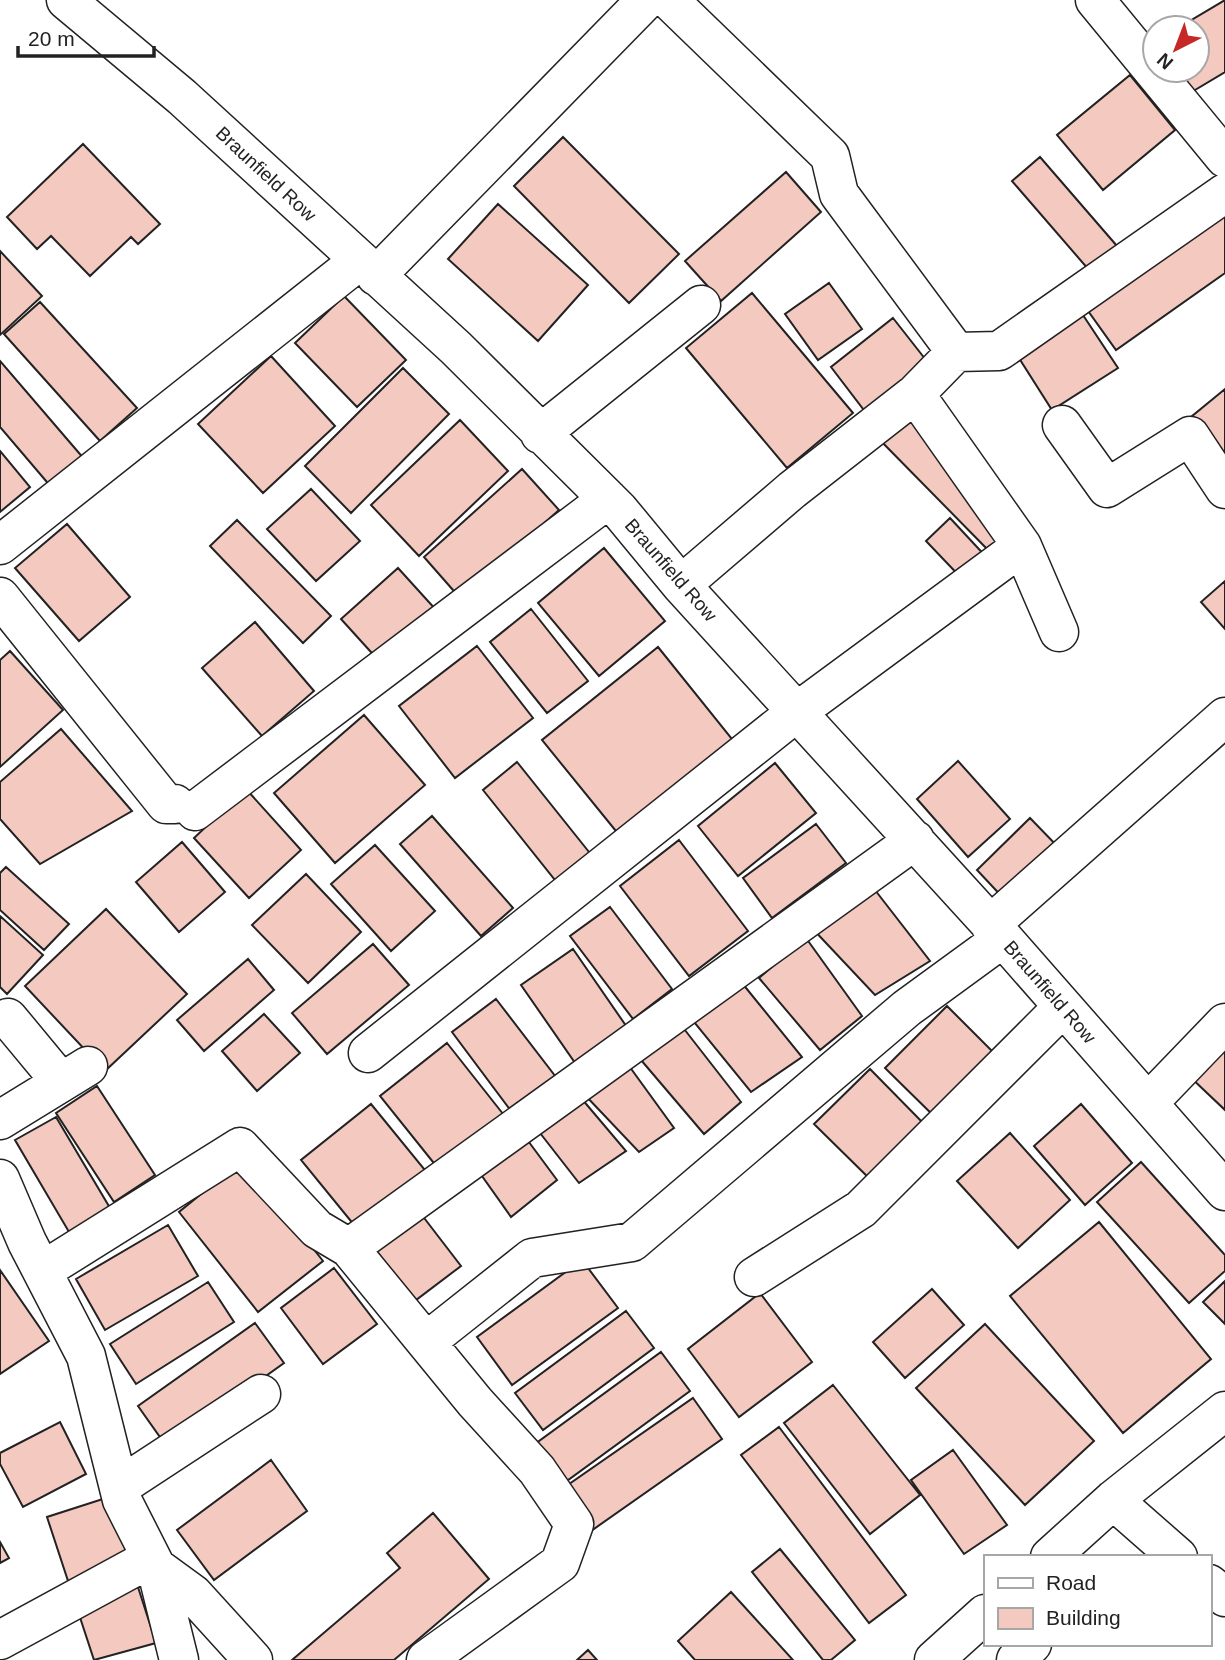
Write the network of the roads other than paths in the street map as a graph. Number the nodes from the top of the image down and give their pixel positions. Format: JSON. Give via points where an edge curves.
{"nodes":[{"id":1,"x":66,"y":0,"type":"edge"},
{"id":2,"x":646,"y":0,"type":"edge"},
{"id":3,"x":669,"y":0,"type":"edge"},
{"id":4,"x":1095,"y":0,"type":"edge"},
{"id":5,"x":1225,"y":158,"type":"edge"},
{"id":6,"x":1225,"y":192,"type":"edge"},
{"id":7,"x":368,"y":268,"type":"junction"},
{"id":8,"x":701,"y":305,"type":"dead end"},
{"id":9,"x":956,"y":352,"type":"junction"},
{"id":10,"x":915,"y":394,"type":"junction"},
{"id":11,"x":1062,"y":425,"type":"dead end"},
{"id":12,"x":540,"y":434,"type":"junction"},
{"id":13,"x":1225,"y":489,"type":"edge"},
{"id":14,"x":608,"y":499,"type":"junction"},
{"id":15,"x":0,"y":545,"type":"edge"},
{"id":16,"x":1022,"y":546,"type":"junction"},
{"id":17,"x":681,"y":585,"type":"junction"},
{"id":18,"x":0,"y":597,"type":"edge"},
{"id":19,"x":1059,"y":632,"type":"dead end"},
{"id":20,"x":798,"y":711,"type":"junction"},
{"id":21,"x":1225,"y":717,"type":"edge"},
{"id":22,"x":915,"y":840,"type":"junction"},
{"id":23,"x":997,"y":932,"type":"junction"},
{"id":24,"x":1063,"y":1007,"type":"junction"},
{"id":25,"x":8,"y":1018,"type":"dead end"},
{"id":26,"x":1225,"y":1023,"type":"edge"},
{"id":27,"x":368,"y":1053,"type":"dead end"},
{"id":28,"x":1148,"y":1104,"type":"junction"},
{"id":29,"x":0,"y":1120,"type":"edge"},
{"id":30,"x":0,"y":1179,"type":"edge"},
{"id":31,"x":1225,"y":1191,"type":"edge"},
{"id":32,"x":349,"y":1248,"type":"junction"},
{"id":33,"x":42,"y":1271,"type":"junction"},
{"id":34,"x":754,"y":1278,"type":"dead end"},
{"id":35,"x":426,"y":1342,"type":"junction"},
{"id":36,"x":261,"y":1394,"type":"dead end"},
{"id":37,"x":1225,"y":1411,"type":"edge"},
{"id":38,"x":119,"y":1488,"type":"junction"},
{"id":39,"x":1113,"y":1500,"type":"junction"},
{"id":40,"x":1052,"y":1555,"type":"edge"},
{"id":41,"x":1176,"y":1555,"type":"edge"},
{"id":42,"x":154,"y":1563,"type":"junction"},
{"id":43,"x":1211,"y":1586,"type":"edge"},
{"id":44,"x":1225,"y":1597,"type":"edge"},
{"id":45,"x":984,"y":1615,"type":"edge"},
{"id":46,"x":0,"y":1640,"type":"edge"},
{"id":47,"x":1030,"y":1646,"type":"edge"},
{"id":48,"x":179,"y":1660,"type":"edge"},
{"id":49,"x":253,"y":1660,"type":"edge"},
{"id":50,"x":426,"y":1660,"type":"edge"},
{"id":51,"x":934,"y":1660,"type":"edge"},
{"id":52,"x":1016,"y":1660,"type":"edge"}],
"edges":[{"from":1,"to":7,"type":"street","name":"Braunfield Row","via":[[182,97]]},
{"from":2,"to":7,"type":"street"},
{"from":3,"to":9,"type":"street","via":[[830,156],[839,194]]},
{"from":4,"to":5,"type":"street"},
{"from":6,"to":9,"type":"street","via":[[999,351]]},
{"from":7,"to":12,"type":"street","name":"Braunfield Row","via":[[456,348]]},
{"from":7,"to":15,"type":"street"},
{"from":8,"to":12,"type":"street"},
{"from":9,"to":10,"type":"street"},
{"from":10,"to":16,"type":"street"},
{"from":10,"to":17,"type":"street"},
{"from":11,"to":13,"type":"street","via":[[1107,488],[1190,436]]},
{"from":12,"to":14,"type":"street","name":"Braunfield Row"},
{"from":14,"to":17,"type":"street","name":"Braunfield Row"},
{"from":14,"to":18,"type":"street","via":[[185,807],[166,804]]},
{"from":16,"to":19,"type":"street"},
{"from":16,"to":20,"type":"street"},
{"from":17,"to":20,"type":"street","name":"Braunfield Row"},
{"from":20,"to":22,"type":"street","name":"Braunfield Row"},
{"from":20,"to":27,"type":"street"},
{"from":21,"to":23,"type":"street"},
{"from":22,"to":23,"type":"street","name":"Braunfield Row"},
{"from":22,"to":32,"type":"street"},
{"from":23,"to":24,"type":"street","name":"Braunfield Row"},
{"from":23,"to":35,"type":"street","via":[[632,1242],[532,1258]]},
{"from":24,"to":28,"type":"street","name":"Braunfield Row"},
{"from":24,"to":34,"type":"street","via":[[861,1209]]},
{"from":25,"to":29,"type":"street","via":[[75,1074]]},
{"from":26,"to":28,"type":"street"},
{"from":28,"to":31,"type":"street","name":"Braunfield Row"},
{"from":30,"to":33,"type":"street"},
{"from":32,"to":33,"type":"street","via":[[317,1229],[240,1147]]},
{"from":32,"to":35,"type":"street"},
{"from":33,"to":38,"type":"street","via":[[86,1356]]},
{"from":35,"to":50,"type":"street","via":[[537,1470],[574,1524],[561,1563]]},
{"from":36,"to":38,"type":"street"},
{"from":37,"to":39,"type":"street"},
{"from":38,"to":42,"type":"street"},
{"from":39,"to":40,"type":"street"},
{"from":39,"to":41,"type":"street"},
{"from":42,"to":46,"type":"street"},
{"from":42,"to":48,"type":"street"},
{"from":42,"to":49,"type":"street","via":[[193,1594]]},
{"from":43,"to":44,"type":"street"},
{"from":45,"to":51,"type":"street"},
{"from":47,"to":52,"type":"street"}]}
